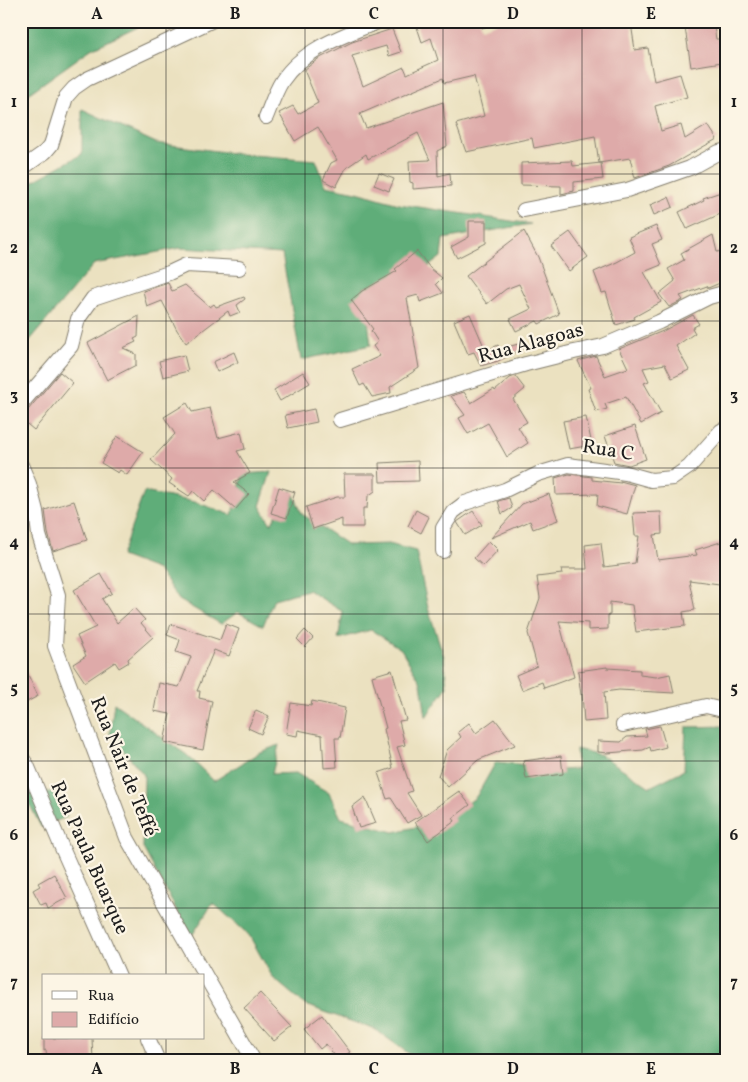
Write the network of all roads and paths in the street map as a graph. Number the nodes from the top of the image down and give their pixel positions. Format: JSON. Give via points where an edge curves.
{"nodes":[{"id":1,"x":211,"y":21,"type":"edge"},
{"id":2,"x":380,"y":21,"type":"edge"},
{"id":3,"x":266,"y":117,"type":"dead end"},
{"id":4,"x":727,"y":150,"type":"edge"},
{"id":5,"x":21,"y":169,"type":"edge"},
{"id":6,"x":524,"y":210,"type":"dead end"},
{"id":7,"x":239,"y":268,"type":"dead end"},
{"id":8,"x":727,"y":292,"type":"edge"},
{"id":9,"x":21,"y":404,"type":"edge"},
{"id":10,"x":340,"y":420,"type":"dead end"},
{"id":11,"x":727,"y":428,"type":"edge"},
{"id":12,"x":21,"y":465,"type":"edge"},
{"id":13,"x":443,"y":551,"type":"dead end"},
{"id":14,"x":727,"y":711,"type":"edge"},
{"id":15,"x":623,"y":725,"type":"dead end"},
{"id":16,"x":21,"y":757,"type":"edge"},
{"id":17,"x":118,"y":974,"type":"edge"},
{"id":18,"x":204,"y":974,"type":"edge"},
{"id":19,"x":205,"y":976,"type":"edge"},
{"id":20,"x":149,"y":1040,"type":"edge"},
{"id":21,"x":158,"y":1061,"type":"edge"},
{"id":22,"x":254,"y":1061,"type":"edge"}],
"edges":[{"from":1,"to":5,"type":"street","via":[[74,88],[66,97],[51,145]]},
{"from":2,"to":3,"type":"street","via":[[314,51],[295,65],[282,81]]},
{"from":4,"to":6,"type":"street","via":[[690,168],[627,190]]},
{"from":7,"to":9,"type":"street","via":[[186,265],[93,298],[78,318],[71,346]]},
{"from":8,"to":10,"type":"street","name":"Rua Alagoas","via":[[709,297],[603,346],[526,364]]},
{"from":11,"to":13,"type":"street","name":"Rua C","via":[[690,467],[673,478],[651,480],[568,465],[465,503],[443,528]]},
{"from":12,"to":18,"type":"street","name":"Rua Nair de Teffé","via":[[58,595],[55,646],[126,838]]},
{"from":14,"to":15,"type":"street","via":[[706,706]]},
{"from":16,"to":17,"type":"street","name":"Rua Paula Buarque"},
{"from":19,"to":22,"type":"street","name":"Rua Nair de Teffé"},
{"from":20,"to":21,"type":"street"}]}
